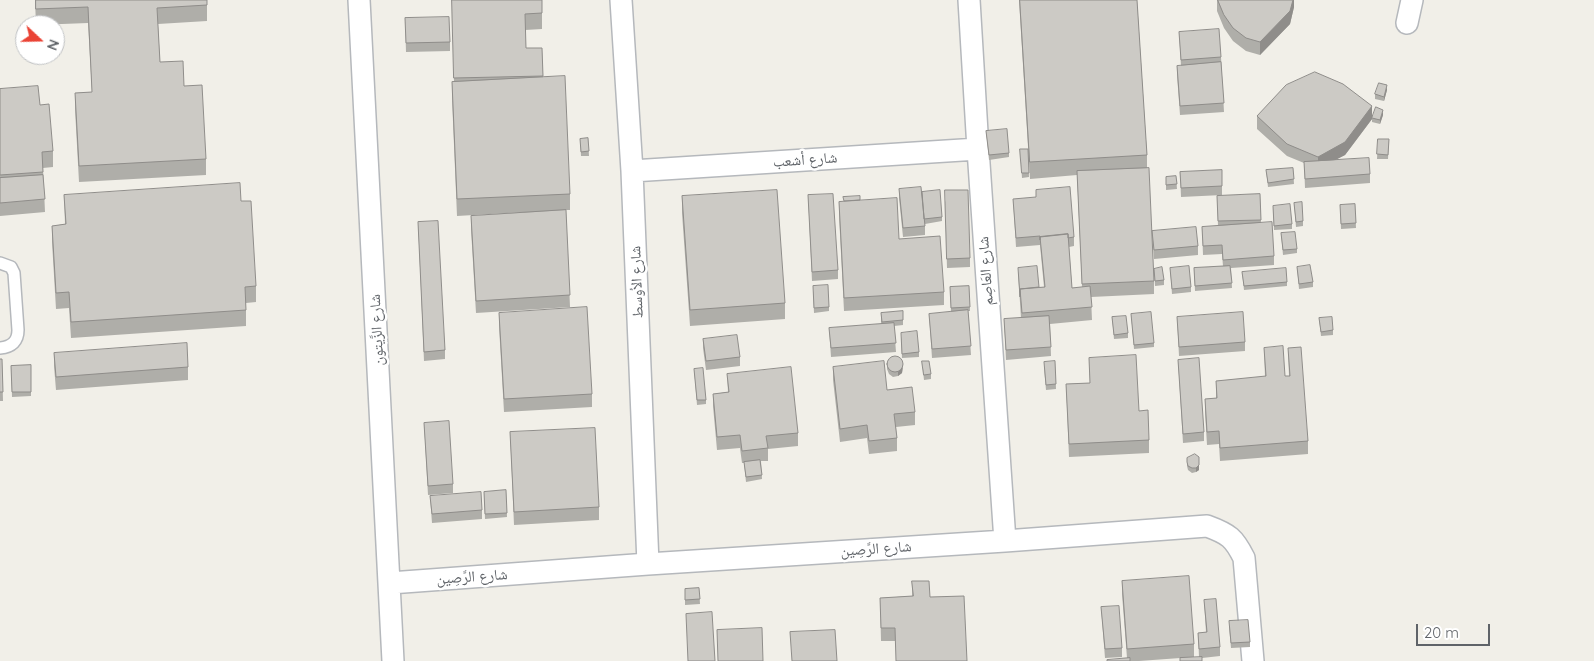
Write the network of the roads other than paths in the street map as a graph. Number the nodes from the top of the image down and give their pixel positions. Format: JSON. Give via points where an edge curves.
{"nodes":[{"id":1,"x":359,"y":0,"type":"edge"},
{"id":2,"x":622,"y":0,"type":"edge"},
{"id":3,"x":969,"y":0,"type":"edge"},
{"id":4,"x":1412,"y":0,"type":"edge"},
{"id":5,"x":1407,"y":23,"type":"dead end"},
{"id":6,"x":978,"y":149,"type":"junction"},
{"id":7,"x":632,"y":171,"type":"junction"},
{"id":8,"x":0,"y":263,"type":"edge"},
{"id":9,"x":0,"y":348,"type":"edge"},
{"id":10,"x":1004,"y":541,"type":"junction"},
{"id":11,"x":648,"y":564,"type":"junction"},
{"id":12,"x":390,"y":583,"type":"junction"},
{"id":13,"x":393,"y":661,"type":"edge"},
{"id":14,"x":1253,"y":661,"type":"edge"}],
"edges":[{"from":1,"to":12,"type":"street","name":"شارع الزَّيتون"},
{"from":2,"to":7,"type":"street","name":"شارع الأوسط"},
{"from":3,"to":6,"type":"street","name":"شارع العَاصِم"},
{"from":4,"to":5,"type":"street"},
{"from":6,"to":7,"type":"street","name":"شارع أشعب"},
{"from":6,"to":10,"type":"street","name":"شارع العَاصِم"},
{"from":7,"to":11,"type":"street","name":"شارع الأوسط"},
{"from":8,"to":9,"type":"lane","via":[[11,267],[14,273],[18,330],[15,341]]},
{"from":10,"to":11,"type":"street","name":"شارع الرَّصِين"},
{"from":10,"to":14,"type":"street","name":"شارع الرَّصِين","via":[[1199,526],[1223,532],[1236,543],[1244,558]]},
{"from":11,"to":12,"type":"street","name":"شارع الرَّصِين"},
{"from":12,"to":13,"type":"street","name":"شارع الزَّيتون"}]}
